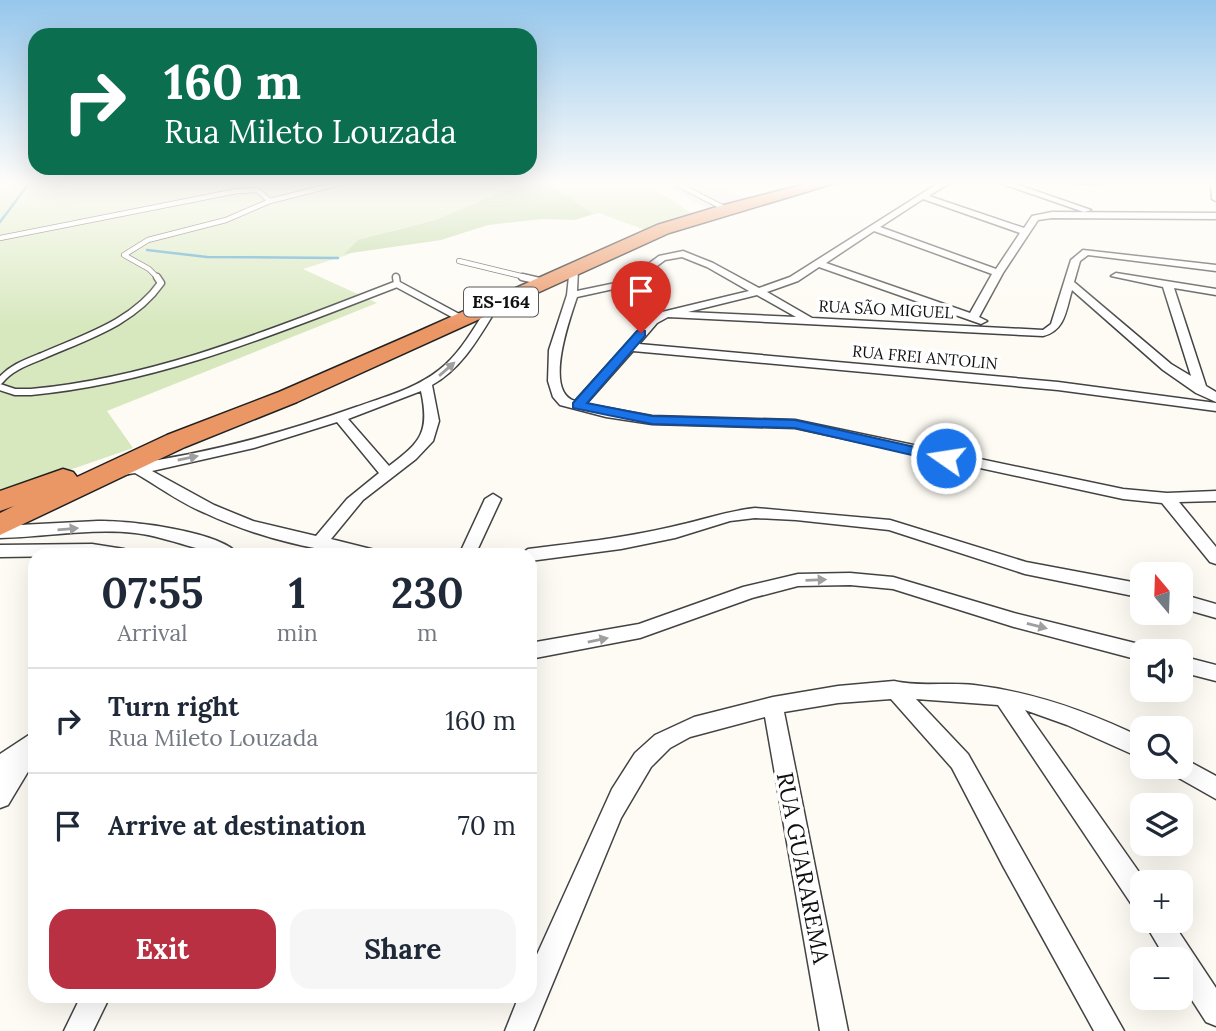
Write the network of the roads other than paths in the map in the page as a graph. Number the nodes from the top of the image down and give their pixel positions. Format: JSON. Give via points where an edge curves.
{"nodes":[{"id":1,"x":40,"y":230,"type":"edge"},
{"id":2,"x":190,"y":230,"type":"edge"},
{"id":3,"x":660,"y":230,"type":"edge"},
{"id":4,"x":872,"y":230,"type":"edge"},
{"id":5,"x":881,"y":230,"type":"edge"},
{"id":6,"x":1020,"y":230,"type":"edge"},
{"id":7,"x":1025,"y":232,"type":"joint"},
{"id":8,"x":0,"y":238,"type":"edge"},
{"id":9,"x":459,"y":261,"type":"dead end"},
{"id":10,"x":818,"y":263,"type":"junction"},
{"id":11,"x":1216,"y":268,"type":"edge"},
{"id":12,"x":573,"y":269,"type":"junction"},
{"id":13,"x":998,"y":273,"type":"junction"},
{"id":14,"x":1116,"y":276,"type":"dead end"},
{"id":15,"x":544,"y":282,"type":"junction"},
{"id":16,"x":1070,"y":282,"type":"junction"},
{"id":17,"x":1168,"y":285,"type":"junction"},
{"id":18,"x":761,"y":291,"type":"junction"},
{"id":19,"x":1216,"y":292,"type":"edge"},
{"id":20,"x":572,"y":295,"type":"junction"},
{"id":21,"x":494,"y":304,"type":"junction"},
{"id":22,"x":666,"y":314,"type":"junction"},
{"id":23,"x":973,"y":318,"type":"junction"},
{"id":24,"x":462,"y":319,"type":"junction"},
{"id":25,"x":809,"y":321,"type":"junction"},
{"id":26,"x":1009,"y":331,"type":"junction"},
{"id":27,"x":631,"y":346,"type":"junction"},
{"id":28,"x":0,"y":381,"type":"edge"},
{"id":29,"x":426,"y":384,"type":"junction"},
{"id":30,"x":0,"y":387,"type":"edge"},
{"id":31,"x":1201,"y":390,"type":"junction"},
{"id":32,"x":1216,"y":398,"type":"edge"},
{"id":33,"x":578,"y":405,"type":"junction"},
{"id":34,"x":1216,"y":407,"type":"edge"},
{"id":35,"x":340,"y":417,"type":"junction"},
{"id":36,"x":176,"y":441,"type":"junction"},
{"id":37,"x":129,"y":469,"type":"junction"},
{"id":38,"x":386,"y":472,"type":"junction"},
{"id":39,"x":42,"y":496,"type":"junction"},
{"id":40,"x":1216,"y":496,"type":"edge"},
{"id":41,"x":1167,"y":498,"type":"junction"},
{"id":42,"x":493,"y":499,"type":"dead end"},
{"id":43,"x":0,"y":501,"type":"edge"},
{"id":44,"x":0,"y":525,"type":"edge"},
{"id":45,"x":0,"y":532,"type":"edge"},
{"id":46,"x":321,"y":541,"type":"junction"},
{"id":47,"x":216,"y":548,"type":"edge"},
{"id":48,"x":347,"y":548,"type":"edge"},
{"id":49,"x":470,"y":548,"type":"edge"},
{"id":50,"x":0,"y":551,"type":"edge"},
{"id":51,"x":28,"y":551,"type":"edge"},
{"id":52,"x":537,"y":554,"type":"edge"},
{"id":53,"x":1216,"y":558,"type":"edge"},
{"id":54,"x":1130,"y":589,"type":"edge"},
{"id":55,"x":1194,"y":605,"type":"edge"},
{"id":56,"x":1216,"y":611,"type":"edge"},
{"id":57,"x":537,"y":650,"type":"edge"},
{"id":58,"x":1130,"y":650,"type":"edge"},
{"id":59,"x":1193,"y":667,"type":"edge"},
{"id":60,"x":1216,"y":673,"type":"edge"},
{"id":61,"x":894,"y":688,"type":"junction"},
{"id":62,"x":1004,"y":697,"type":"junction"},
{"id":63,"x":773,"y":706,"type":"junction"},
{"id":64,"x":1130,"y":744,"type":"edge"},
{"id":65,"x":28,"y":745,"type":"edge"},
{"id":66,"x":28,"y":751,"type":"edge"},
{"id":67,"x":0,"y":767,"type":"edge"},
{"id":68,"x":1193,"y":775,"type":"edge"},
{"id":69,"x":1216,"y":788,"type":"edge"},
{"id":70,"x":0,"y":797,"type":"edge"},
{"id":71,"x":1130,"y":881,"type":"edge"},
{"id":72,"x":1164,"y":933,"type":"edge"},
{"id":73,"x":537,"y":987,"type":"edge"},
{"id":74,"x":92,"y":1003,"type":"edge"},
{"id":75,"x":530,"y":1003,"type":"edge"},
{"id":76,"x":1216,"y":1013,"type":"edge"},
{"id":77,"x":78,"y":1031,"type":"edge"},
{"id":78,"x":519,"y":1031,"type":"edge"},
{"id":79,"x":834,"y":1031,"type":"edge"},
{"id":80,"x":1110,"y":1031,"type":"edge"}],
"edges":[{"from":1,"to":8,"type":"lane"},
{"from":2,"to":28,"type":"lane","via":[[136,245],[124,256],[149,267],[161,283],[139,309],[21,366]]},
{"from":3,"to":12,"type":"highway","number":"ES-164"},
{"from":4,"to":10,"type":"street"},
{"from":5,"to":13,"type":"street"},
{"from":6,"to":7,"type":"street"},
{"from":7,"to":13,"type":"street"},
{"from":9,"to":15,"type":"lane"},
{"from":10,"to":18,"type":"street","via":[[794,279]]},
{"from":10,"to":23,"type":"street"},
{"from":11,"to":16,"type":"street","via":[[1094,251],[1080,255]]},
{"from":12,"to":15,"type":"highway","number":"ES-164"},
{"from":12,"to":20,"type":"street"},
{"from":13,"to":23,"type":"street"},
{"from":14,"to":17,"type":"street"},
{"from":15,"to":21,"type":"highway","number":"ES-164"},
{"from":16,"to":26,"type":"street","name":"RUA SÃO MIGUEL","via":[[1050,331]]},
{"from":16,"to":31,"type":"street","via":[[1156,359]]},
{"from":17,"to":19,"type":"street"},
{"from":17,"to":31,"type":"street"},
{"from":18,"to":20,"type":"street","via":[[692,256],[675,254],[662,258],[628,284]]},
{"from":18,"to":22,"type":"street"},
{"from":18,"to":25,"type":"street"},
{"from":20,"to":33,"type":"street","via":[[555,350],[554,381],[559,397]]},
{"from":21,"to":24,"type":"highway","number":"ES-164"},
{"from":29,"to":21,"type":"street","one_way":true,"via":[[464,353]]},
{"from":22,"to":25,"type":"street","name":"RUA SÃO MIGUEL"},
{"from":22,"to":27,"type":"street","via":[[653,321]]},
{"from":23,"to":26,"type":"street"},
{"from":24,"to":30,"type":"lane","via":[[396,281],[162,370],[58,389],[27,392]]},
{"from":24,"to":36,"type":"highway","number":"ES-164"},
{"from":25,"to":26,"type":"street","name":"RUA SÃO MIGUEL"},
{"from":27,"to":33,"type":"street"},
{"from":27,"to":34,"type":"street","name":"RUA FREI ANTOLIN","via":[[1058,386]]},
{"from":29,"to":35,"type":"street"},
{"from":29,"to":38,"type":"street","via":[[433,423],[430,436]]},
{"from":31,"to":32,"type":"street"},
{"from":33,"to":41,"type":"street","via":[[652,420],[795,424],[1123,494]]},
{"from":37,"to":35,"type":"street","one_way":true,"via":[[218,452]]},
{"from":35,"to":38,"type":"street"},
{"from":36,"to":37,"type":"highway","number":"ES-164"},
{"from":36,"to":39,"type":"highway","number":"ES-164"},
{"from":37,"to":39,"type":"highway","number":"ES-164"},
{"from":37,"to":46,"type":"street","via":[[249,525]]},
{"from":38,"to":46,"type":"street","via":[[361,493]]},
{"from":39,"to":43,"type":"highway","number":"ES-164"},
{"from":39,"to":44,"type":"highway","number":"ES-164"},
{"from":40,"to":41,"type":"street"},
{"from":41,"to":53,"type":"street"},
{"from":42,"to":49,"type":"street"},
{"from":45,"to":47,"type":"street","one_way":true,"via":[[101,526],[152,531]]},
{"from":46,"to":48,"type":"street"},
{"from":50,"to":51,"type":"street"},
{"from":52,"to":54,"type":"street","via":[[621,544],[755,513],[890,524],[1025,568]]},
{"from":55,"to":56,"type":"street"},
{"from":57,"to":58,"type":"street","one_way":true,"via":[[640,631],[749,592],[798,580],[850,579],[893,583]]},
{"from":59,"to":60,"type":"street"},
{"from":61,"to":62,"type":"street"},
{"from":61,"to":63,"type":"street"},
{"from":61,"to":80,"type":"street","via":[[960,761]]},
{"from":62,"to":64,"type":"street","via":[[1055,712]]},
{"from":62,"to":71,"type":"street"},
{"from":63,"to":73,"type":"street","via":[[672,733],[652,750],[623,789]]},
{"from":63,"to":79,"type":"street","name":"RUA GUARAREMA"},
{"from":65,"to":67,"type":"street"},
{"from":66,"to":70,"type":"street"},
{"from":68,"to":69,"type":"street"},
{"from":72,"to":76,"type":"street"},
{"from":74,"to":77,"type":"street"},
{"from":75,"to":78,"type":"street"}]}
